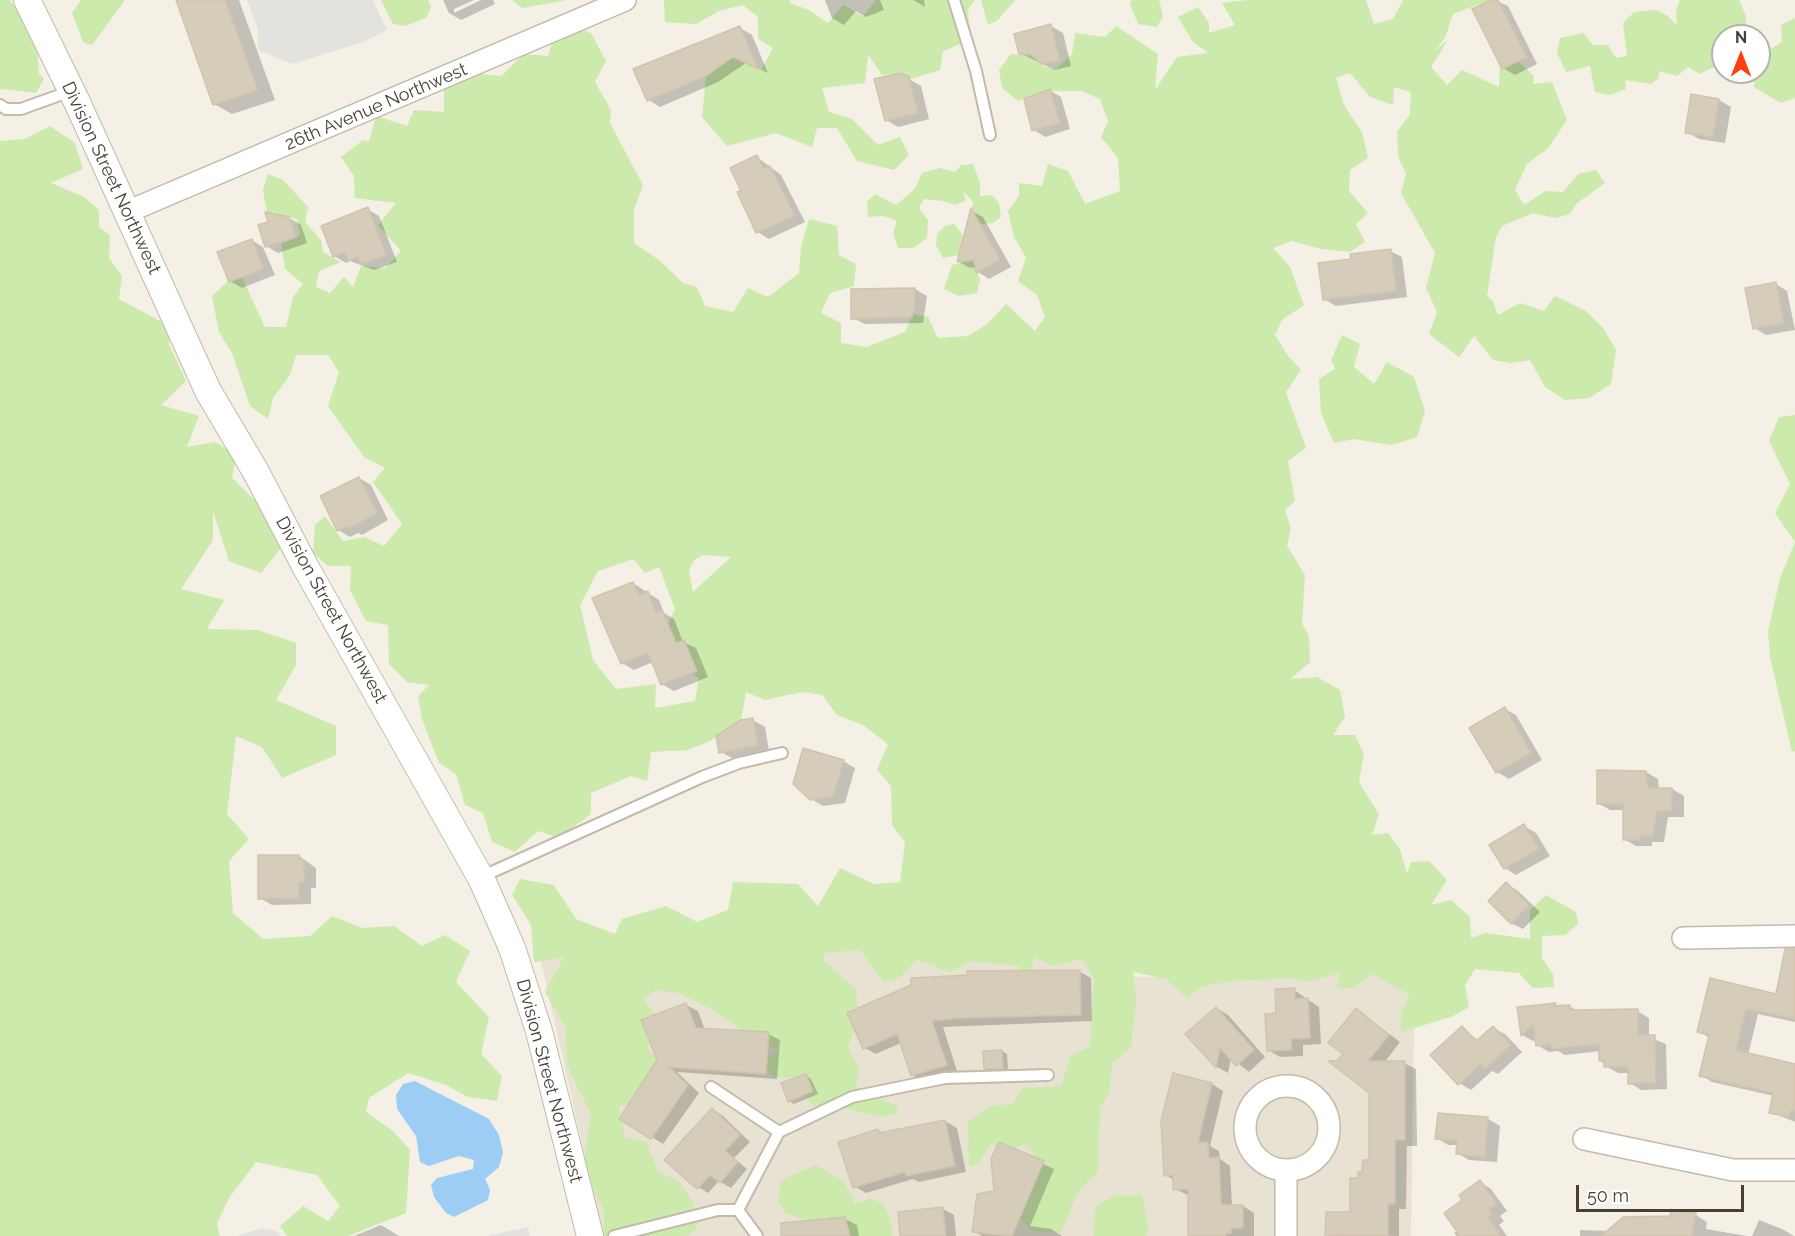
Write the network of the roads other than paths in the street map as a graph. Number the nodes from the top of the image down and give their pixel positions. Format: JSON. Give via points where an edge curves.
{"nodes":[{"id":1,"x":27,"y":0,"type":"edge"},
{"id":2,"x":625,"y":0,"type":"edge"},
{"id":3,"x":954,"y":0,"type":"edge"},
{"id":4,"x":72,"y":91,"type":"junction"},
{"id":5,"x":0,"y":105,"type":"edge"},
{"id":6,"x":990,"y":135,"type":"dead end"},
{"id":7,"x":127,"y":212,"type":"junction"},
{"id":8,"x":782,"y":753,"type":"dead end"},
{"id":9,"x":480,"y":877,"type":"junction"},
{"id":10,"x":1795,"y":936,"type":"edge"},
{"id":11,"x":1683,"y":938,"type":"dead end"},
{"id":12,"x":1048,"y":1075,"type":"dead end"},
{"id":13,"x":711,"y":1087,"type":"dead end"},
{"id":14,"x":778,"y":1132,"type":"junction"},
{"id":15,"x":1584,"y":1139,"type":"dead end"},
{"id":16,"x":1286,"y":1170,"type":"junction"},
{"id":17,"x":1795,"y":1170,"type":"edge"},
{"id":18,"x":738,"y":1210,"type":"junction"},
{"id":19,"x":590,"y":1236,"type":"edge"},
{"id":20,"x":614,"y":1236,"type":"edge"},
{"id":21,"x":757,"y":1236,"type":"edge"},
{"id":22,"x":1286,"y":1236,"type":"edge"}],
"edges":[{"from":1,"to":4,"type":"street","name":"Division Street Northwest"},
{"from":2,"to":7,"type":"street","name":"26th Avenue Northwest"},
{"from":3,"to":6,"type":"lane"},
{"from":4,"to":5,"type":"lane","via":[[21,109]]},
{"from":4,"to":7,"type":"street","name":"Division Street Northwest"},
{"from":7,"to":9,"type":"street","name":"Division Street Northwest","via":[[208,391]]},
{"from":8,"to":9,"type":"lane","via":[[702,777]]},
{"from":9,"to":19,"type":"street","name":"Division Street Northwest","via":[[512,948],[539,1030]]},
{"from":10,"to":11,"type":"street"},
{"from":12,"to":14,"type":"lane","via":[[945,1078],[852,1097]]},
{"from":13,"to":14,"type":"lane"},
{"from":14,"to":18,"type":"lane"},
{"from":15,"to":17,"type":"street","via":[[1733,1170]]},
{"from":16,"to":16,"type":"street","via":[[1312,1161],[1328,1138],[1329,1124],[1318,1098],[1293,1086],[1272,1089],[1255,1100],[1244,1125],[1251,1151],[1273,1168]]},
{"from":16,"to":22,"type":"street"},
{"from":18,"to":20,"type":"lane","via":[[718,1210]]},
{"from":18,"to":21,"type":"lane"}]}
